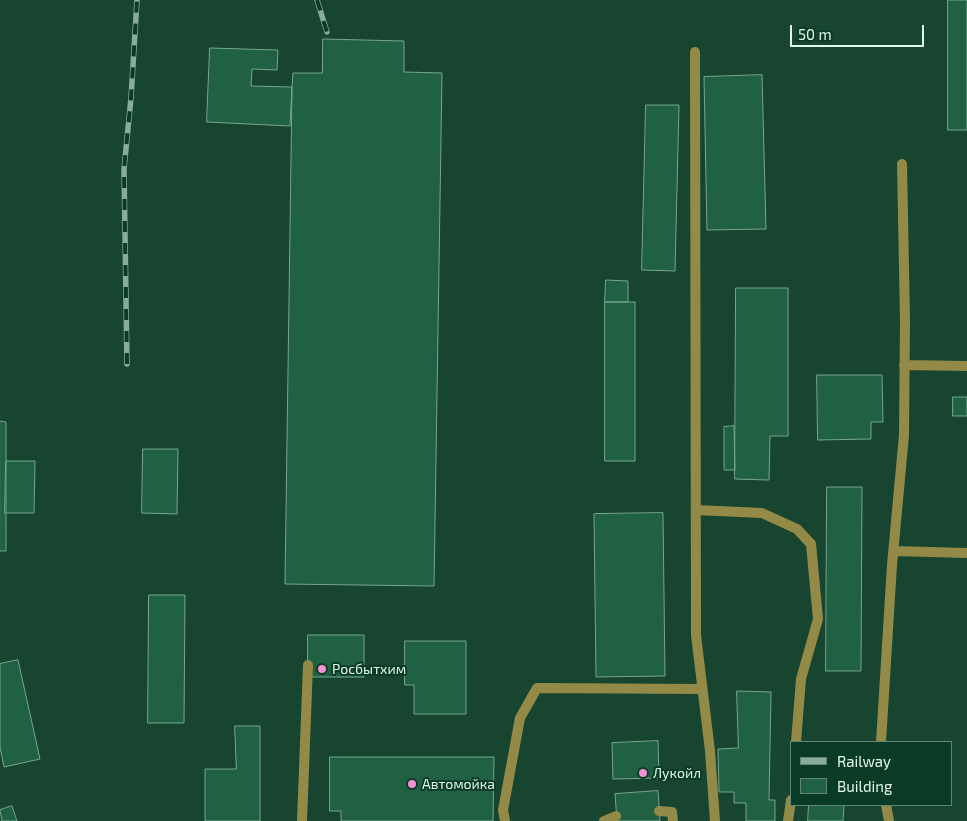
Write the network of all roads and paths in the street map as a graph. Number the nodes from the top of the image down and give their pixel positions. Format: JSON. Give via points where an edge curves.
{"nodes":[{"id":1,"x":695,"y":52,"type":"dead end"},
{"id":2,"x":902,"y":164,"type":"dead end"},
{"id":3,"x":904,"y":365,"type":"junction"},
{"id":4,"x":967,"y":366,"type":"edge"},
{"id":5,"x":696,"y":510,"type":"junction"},
{"id":6,"x":894,"y":551,"type":"junction"},
{"id":7,"x":967,"y":553,"type":"edge"},
{"id":8,"x":308,"y":665,"type":"dead end"},
{"id":9,"x":702,"y":689,"type":"junction"},
{"id":10,"x":796,"y":741,"type":"edge"},
{"id":11,"x":882,"y":741,"type":"edge"},
{"id":12,"x":790,"y":806,"type":"edge"},
{"id":13,"x":886,"y":806,"type":"edge"},
{"id":14,"x":659,"y":812,"type":"dead end"},
{"id":15,"x":616,"y":816,"type":"dead end"},
{"id":16,"x":302,"y":821,"type":"edge"},
{"id":17,"x":505,"y":821,"type":"edge"},
{"id":18,"x":604,"y":821,"type":"edge"},
{"id":19,"x":673,"y":821,"type":"edge"},
{"id":20,"x":715,"y":821,"type":"edge"},
{"id":21,"x":788,"y":821,"type":"edge"},
{"id":22,"x":889,"y":821,"type":"edge"}],
"edges":[{"from":1,"to":5,"type":"lane"},
{"from":2,"to":3,"type":"lane"},
{"from":3,"to":4,"type":"lane"},
{"from":3,"to":6,"type":"lane","via":[[904,435]]},
{"from":5,"to":9,"type":"lane","via":[[696,635]]},
{"from":5,"to":10,"type":"lane","via":[[762,513],[797,529],[811,544],[818,619],[801,679]]},
{"from":6,"to":7,"type":"lane"},
{"from":6,"to":11,"type":"lane"},
{"from":8,"to":16,"type":"lane"},
{"from":9,"to":17,"type":"lane","via":[[537,688],[520,718],[503,810]]},
{"from":9,"to":20,"type":"lane"},
{"from":12,"to":21,"type":"lane"},
{"from":13,"to":22,"type":"lane"},
{"from":14,"to":19,"type":"lane","via":[[672,812]]},
{"from":15,"to":18,"type":"lane"}]}
